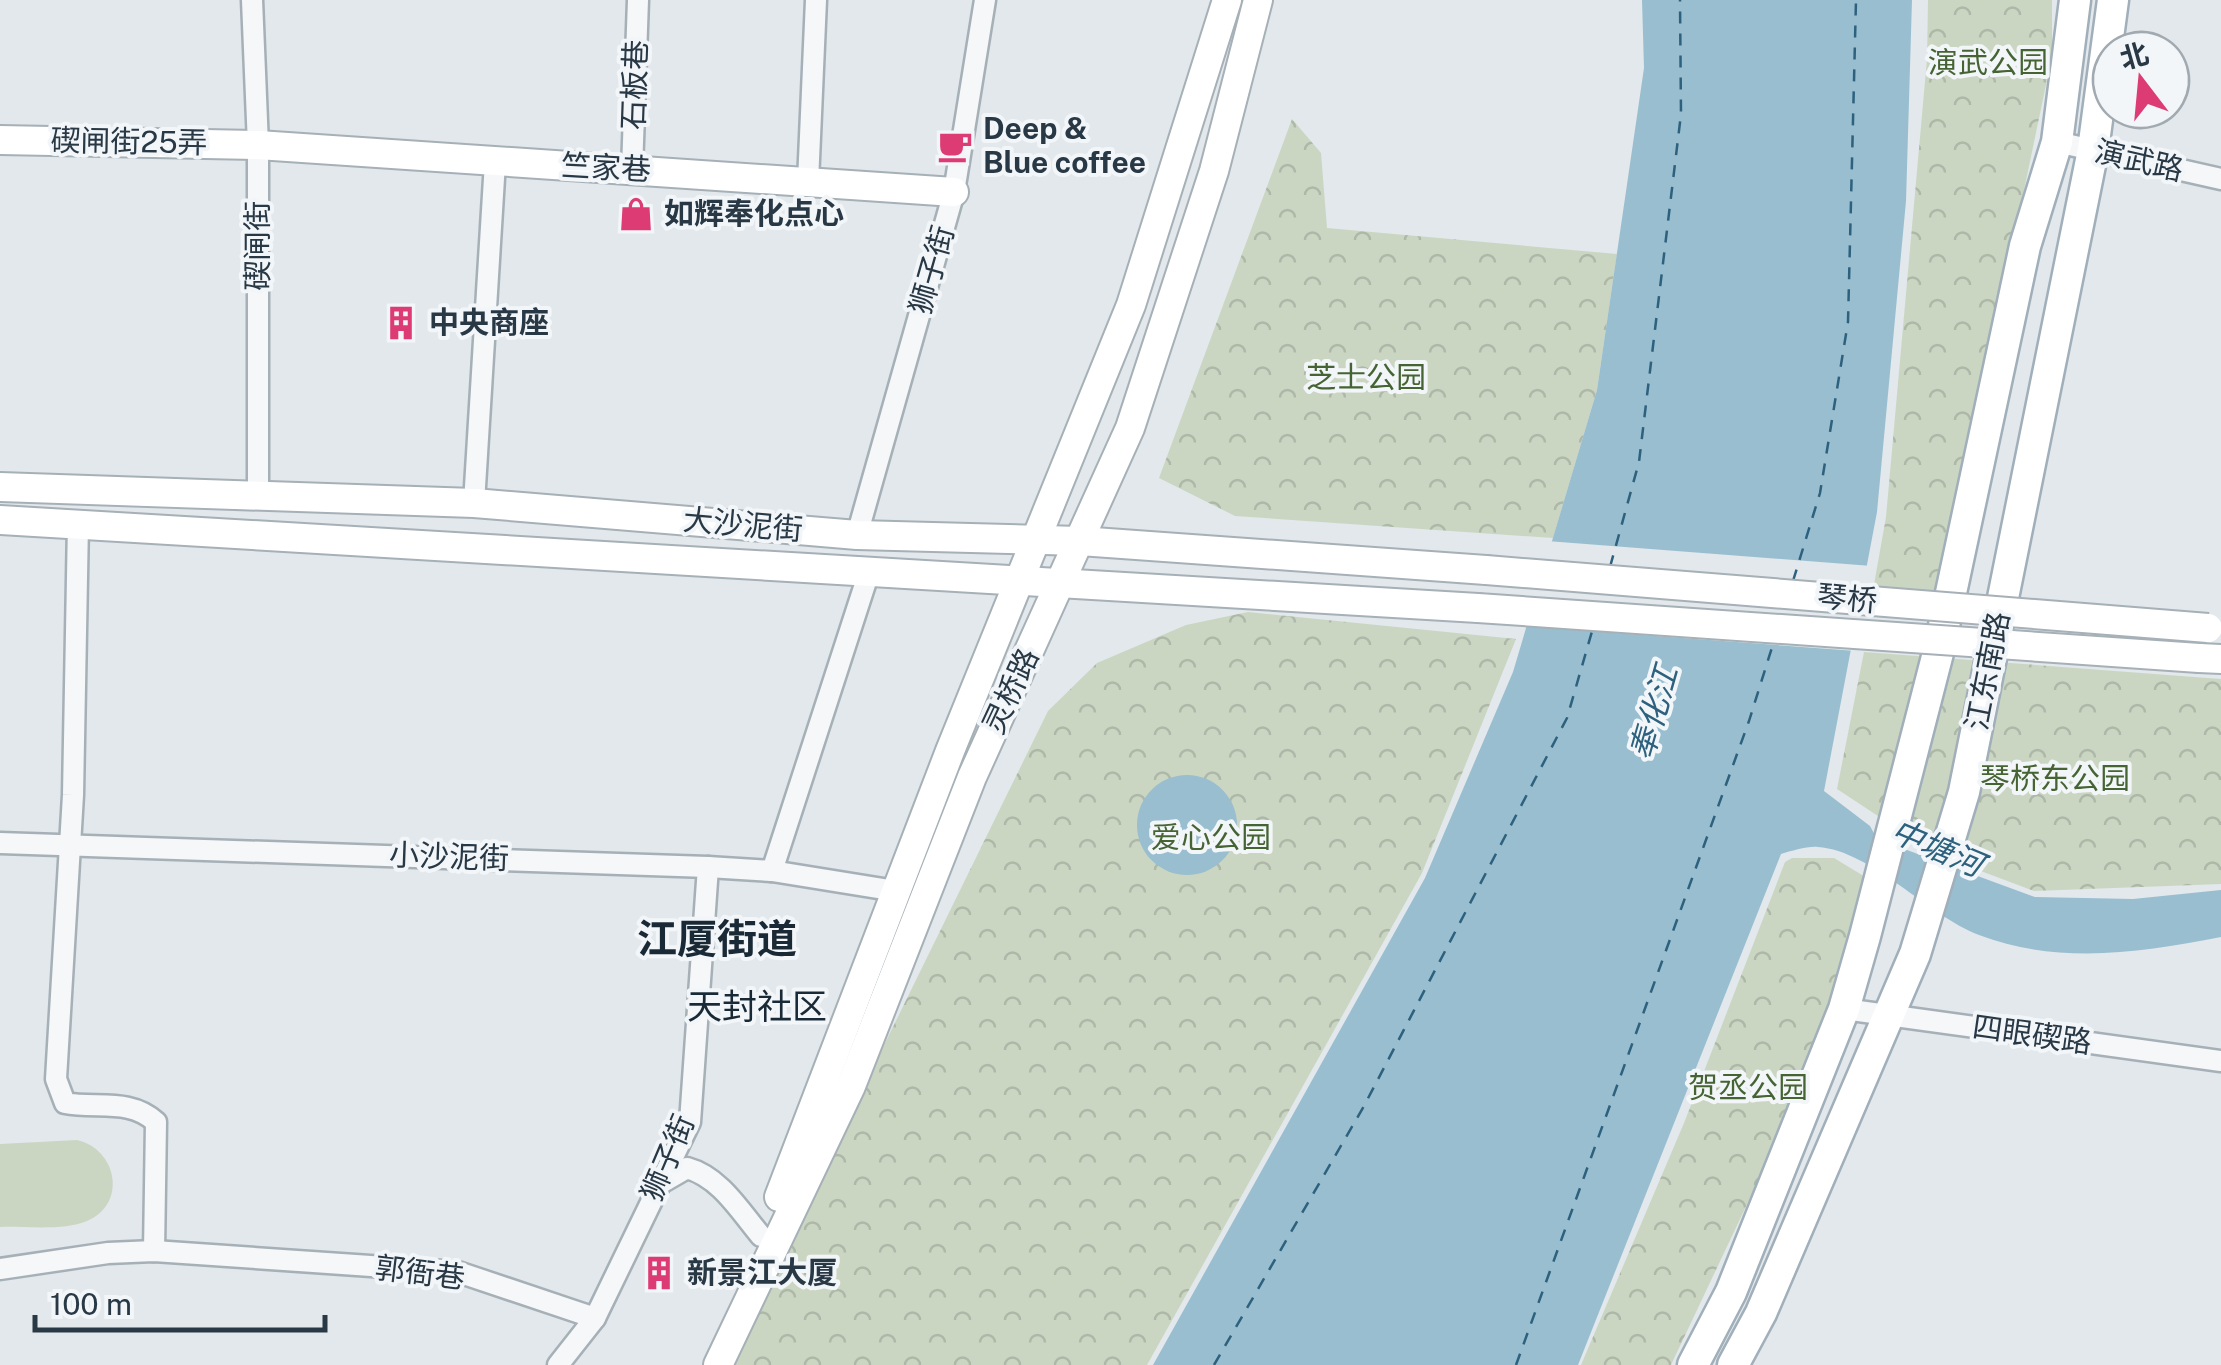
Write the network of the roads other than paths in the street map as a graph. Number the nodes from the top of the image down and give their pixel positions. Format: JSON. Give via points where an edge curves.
{"nodes":[{"id":1,"x":252,"y":0,"type":"edge"},
{"id":2,"x":638,"y":0,"type":"edge"},
{"id":3,"x":816,"y":0,"type":"edge"},
{"id":4,"x":986,"y":0,"type":"edge"},
{"id":5,"x":1227,"y":0,"type":"edge"},
{"id":6,"x":1258,"y":0,"type":"edge"},
{"id":7,"x":2075,"y":0,"type":"edge"},
{"id":8,"x":2113,"y":0,"type":"edge"},
{"id":9,"x":0,"y":140,"type":"edge"},
{"id":10,"x":2057,"y":142,"type":"junction"},
{"id":11,"x":258,"y":145,"type":"junction"},
{"id":12,"x":2093,"y":150,"type":"junction"},
{"id":13,"x":495,"y":162,"type":"junction"},
{"id":14,"x":632,"y":170,"type":"junction"},
{"id":15,"x":2221,"y":179,"type":"edge"},
{"id":16,"x":808,"y":182,"type":"junction"},
{"id":17,"x":954,"y":192,"type":"junction"},
{"id":18,"x":0,"y":487,"type":"edge"},
{"id":19,"x":258,"y":492,"type":"junction"},
{"id":20,"x":474,"y":503,"type":"junction"},
{"id":21,"x":0,"y":520,"type":"edge"},
{"id":22,"x":78,"y":523,"type":"junction"},
{"id":23,"x":857,"y":534,"type":"junction"},
{"id":24,"x":1036,"y":540,"type":"junction"},
{"id":25,"x":1080,"y":542,"type":"junction"},
{"id":26,"x":870,"y":569,"type":"junction"},
{"id":27,"x":1486,"y":570,"type":"joint"},
{"id":28,"x":1020,"y":579,"type":"junction"},
{"id":29,"x":1062,"y":581,"type":"junction"},
{"id":30,"x":1478,"y":608,"type":"joint"},
{"id":31,"x":2214,"y":629,"type":"edge"},
{"id":32,"x":2210,"y":659,"type":"edge"},
{"id":33,"x":0,"y":842,"type":"edge"},
{"id":34,"x":71,"y":844,"type":"junction"},
{"id":35,"x":708,"y":867,"type":"junction"},
{"id":36,"x":772,"y":872,"type":"junction"},
{"id":37,"x":896,"y":891,"type":"junction"},
{"id":38,"x":1844,"y":1009,"type":"junction"},
{"id":39,"x":1890,"y":1015,"type":"junction"},
{"id":40,"x":2221,"y":1061,"type":"edge"},
{"id":41,"x":660,"y":1184,"type":"junction"},
{"id":42,"x":761,"y":1236,"type":"junction"},
{"id":43,"x":154,"y":1252,"type":"junction"},
{"id":44,"x":0,"y":1270,"type":"edge"},
{"id":45,"x":595,"y":1318,"type":"junction"},
{"id":46,"x":558,"y":1365,"type":"edge"},
{"id":47,"x":697,"y":1365,"type":"edge"},
{"id":48,"x":718,"y":1365,"type":"edge"},
{"id":49,"x":1693,"y":1365,"type":"edge"},
{"id":50,"x":1733,"y":1365,"type":"edge"}],
"edges":[{"from":1,"to":11,"type":"street","name":"碶闸街"},
{"from":2,"to":14,"type":"street","name":"石板巷"},
{"from":3,"to":16,"type":"street"},
{"from":4,"to":17,"type":"street","name":"狮子街"},
{"from":5,"to":24,"type":"main road","name":"灵桥路","via":[[1131,305]]},
{"from":6,"to":25,"type":"main road","name":"灵桥路","via":[[1208,190],[1130,428]]},
{"from":7,"to":10,"type":"main road","name":"江东南路"},
{"from":8,"to":12,"type":"main road","name":"江东南路"},
{"from":9,"to":11,"type":"main road","name":"碶闸街25弄"},
{"from":10,"to":12,"type":"street","name":"演武路"},
{"from":10,"to":38,"type":"main road","name":"江东南路","via":[[2025,246],[1939,650]]},
{"from":11,"to":13,"type":"main road","name":"竺家巷"},
{"from":11,"to":19,"type":"street","name":"碶闸街"},
{"from":12,"to":15,"type":"street","name":"演武路"},
{"from":12,"to":39,"type":"main road","name":"江东南路","via":[[1964,792]]},
{"from":13,"to":14,"type":"main road","name":"竺家巷"},
{"from":13,"to":20,"type":"street"},
{"from":14,"to":16,"type":"main road","name":"竺家巷"},
{"from":16,"to":17,"type":"main road","name":"竺家巷"},
{"from":17,"to":23,"type":"street","name":"狮子街"},
{"from":18,"to":19,"type":"main road","name":"大沙泥街"},
{"from":19,"to":20,"type":"main road","name":"大沙泥街"},
{"from":20,"to":23,"type":"main road","name":"大沙泥街"},
{"from":21,"to":22,"type":"main road","name":"大沙泥街"},
{"from":22,"to":26,"type":"main road","name":"大沙泥街"},
{"from":22,"to":34,"type":"street"},
{"from":23,"to":24,"type":"main road","name":"大沙泥街"},
{"from":24,"to":25,"type":"main road","name":"大沙泥街"},
{"from":24,"to":28,"type":"main road","name":"灵桥路"},
{"from":25,"to":27,"type":"main road","name":"大沙泥街"},
{"from":25,"to":29,"type":"main road","name":"灵桥路"},
{"from":26,"to":28,"type":"main road","name":"大沙泥街"},
{"from":26,"to":36,"type":"street"},
{"from":27,"to":31,"type":"main road","name":"琴桥","bridge":true},
{"from":28,"to":29,"type":"main road","name":"大沙泥街"},
{"from":28,"to":37,"type":"main road","name":"灵桥路"},
{"from":29,"to":30,"type":"main road","name":"大沙泥街"},
{"from":29,"to":48,"type":"main road","name":"灵桥路","via":[[972,776],[850,1086]]},
{"from":30,"to":32,"type":"main road","name":"琴桥","bridge":true},
{"from":33,"to":34,"type":"street","name":"小沙泥街"},
{"from":34,"to":35,"type":"street","name":"小沙泥街"},
{"from":34,"to":43,"type":"street","via":[[58,1096],[74,1105],[134,1108],[156,1122]]},
{"from":35,"to":36,"type":"street","name":"小沙泥街"},
{"from":35,"to":41,"type":"street","name":"狮子街","via":[[690,1122]]},
{"from":36,"to":37,"type":"street","name":"小沙泥街"},
{"from":37,"to":42,"type":"main road","name":"灵桥路"},
{"from":38,"to":39,"type":"street","name":"四眼碶路"},
{"from":38,"to":49,"type":"main road","name":"江东南路","via":[[1731,1292]]},
{"from":39,"to":40,"type":"street","name":"四眼碶路"},
{"from":39,"to":50,"type":"main road","name":"江东南路"},
{"from":41,"to":42,"type":"street","via":[[686,1168],[699,1172]]},
{"from":41,"to":45,"type":"street","name":"狮子街"},
{"from":42,"to":47,"type":"main road","name":"灵桥路"},
{"from":43,"to":44,"type":"street","name":"郭衙巷"},
{"from":43,"to":45,"type":"street","name":"郭衙巷","via":[[458,1272]]},
{"from":45,"to":46,"type":"street","name":"狮子街"}]}
